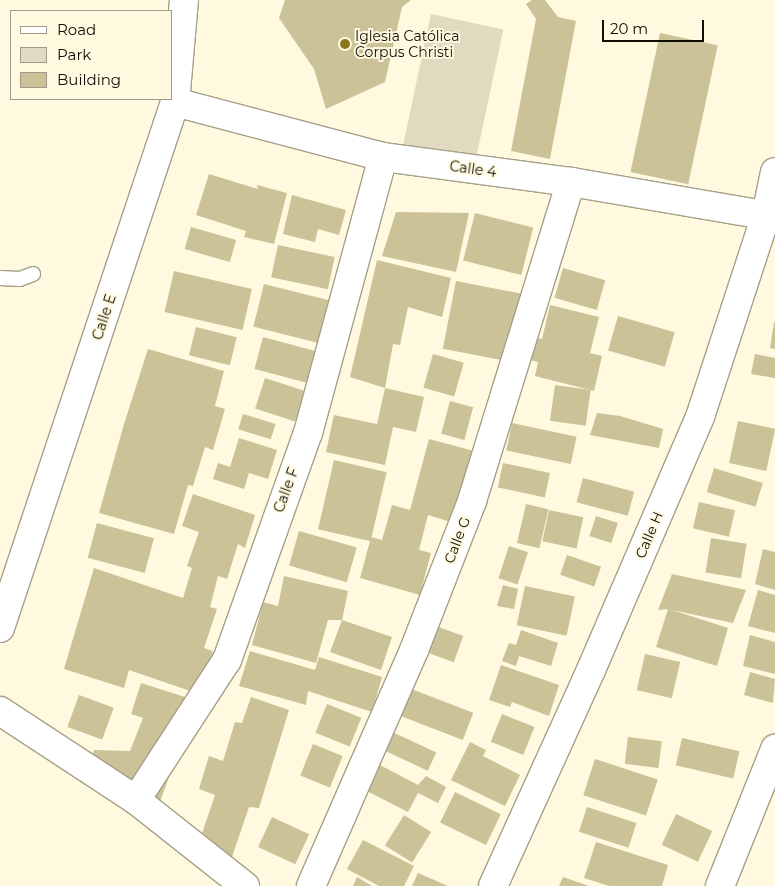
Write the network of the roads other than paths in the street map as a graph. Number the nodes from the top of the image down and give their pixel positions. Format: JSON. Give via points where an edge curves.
{"nodes":[{"id":1,"x":184,"y":0,"type":"edge"},
{"id":2,"x":175,"y":102,"type":"junction"},
{"id":3,"x":383,"y":157,"type":"junction"},
{"id":4,"x":775,"y":172,"type":"edge"},
{"id":5,"x":571,"y":182,"type":"junction"},
{"id":6,"x":770,"y":216,"type":"edge"},
{"id":7,"x":33,"y":274,"type":"dead end"},
{"id":8,"x":0,"y":278,"type":"edge"},
{"id":9,"x":0,"y":628,"type":"edge"},
{"id":10,"x":0,"y":711,"type":"edge"},
{"id":11,"x":775,"y":749,"type":"edge"},
{"id":12,"x":136,"y":800,"type":"junction"},
{"id":13,"x":245,"y":886,"type":"edge"},
{"id":14,"x":311,"y":886,"type":"edge"},
{"id":15,"x":493,"y":886,"type":"edge"},
{"id":16,"x":720,"y":886,"type":"edge"}],
"edges":[{"from":1,"to":2,"type":"street","name":"Calle E"},
{"from":2,"to":3,"type":"street","name":"Calle 4"},
{"from":2,"to":9,"type":"street","name":"Calle E"},
{"from":3,"to":5,"type":"street","name":"Calle 4"},
{"from":3,"to":12,"type":"street","name":"Calle F","via":[[308,433],[227,660]]},
{"from":4,"to":6,"type":"street","name":"Calle H"},
{"from":5,"to":6,"type":"street","name":"Calle 4"},
{"from":5,"to":14,"type":"street","name":"Calle G","via":[[472,501],[414,650]]},
{"from":6,"to":15,"type":"street","name":"Calle H","via":[[700,417]]},
{"from":7,"to":8,"type":"lane","via":[[20,280]]},
{"from":10,"to":12,"type":"street"},
{"from":11,"to":16,"type":"street"},
{"from":12,"to":13,"type":"street"}]}
